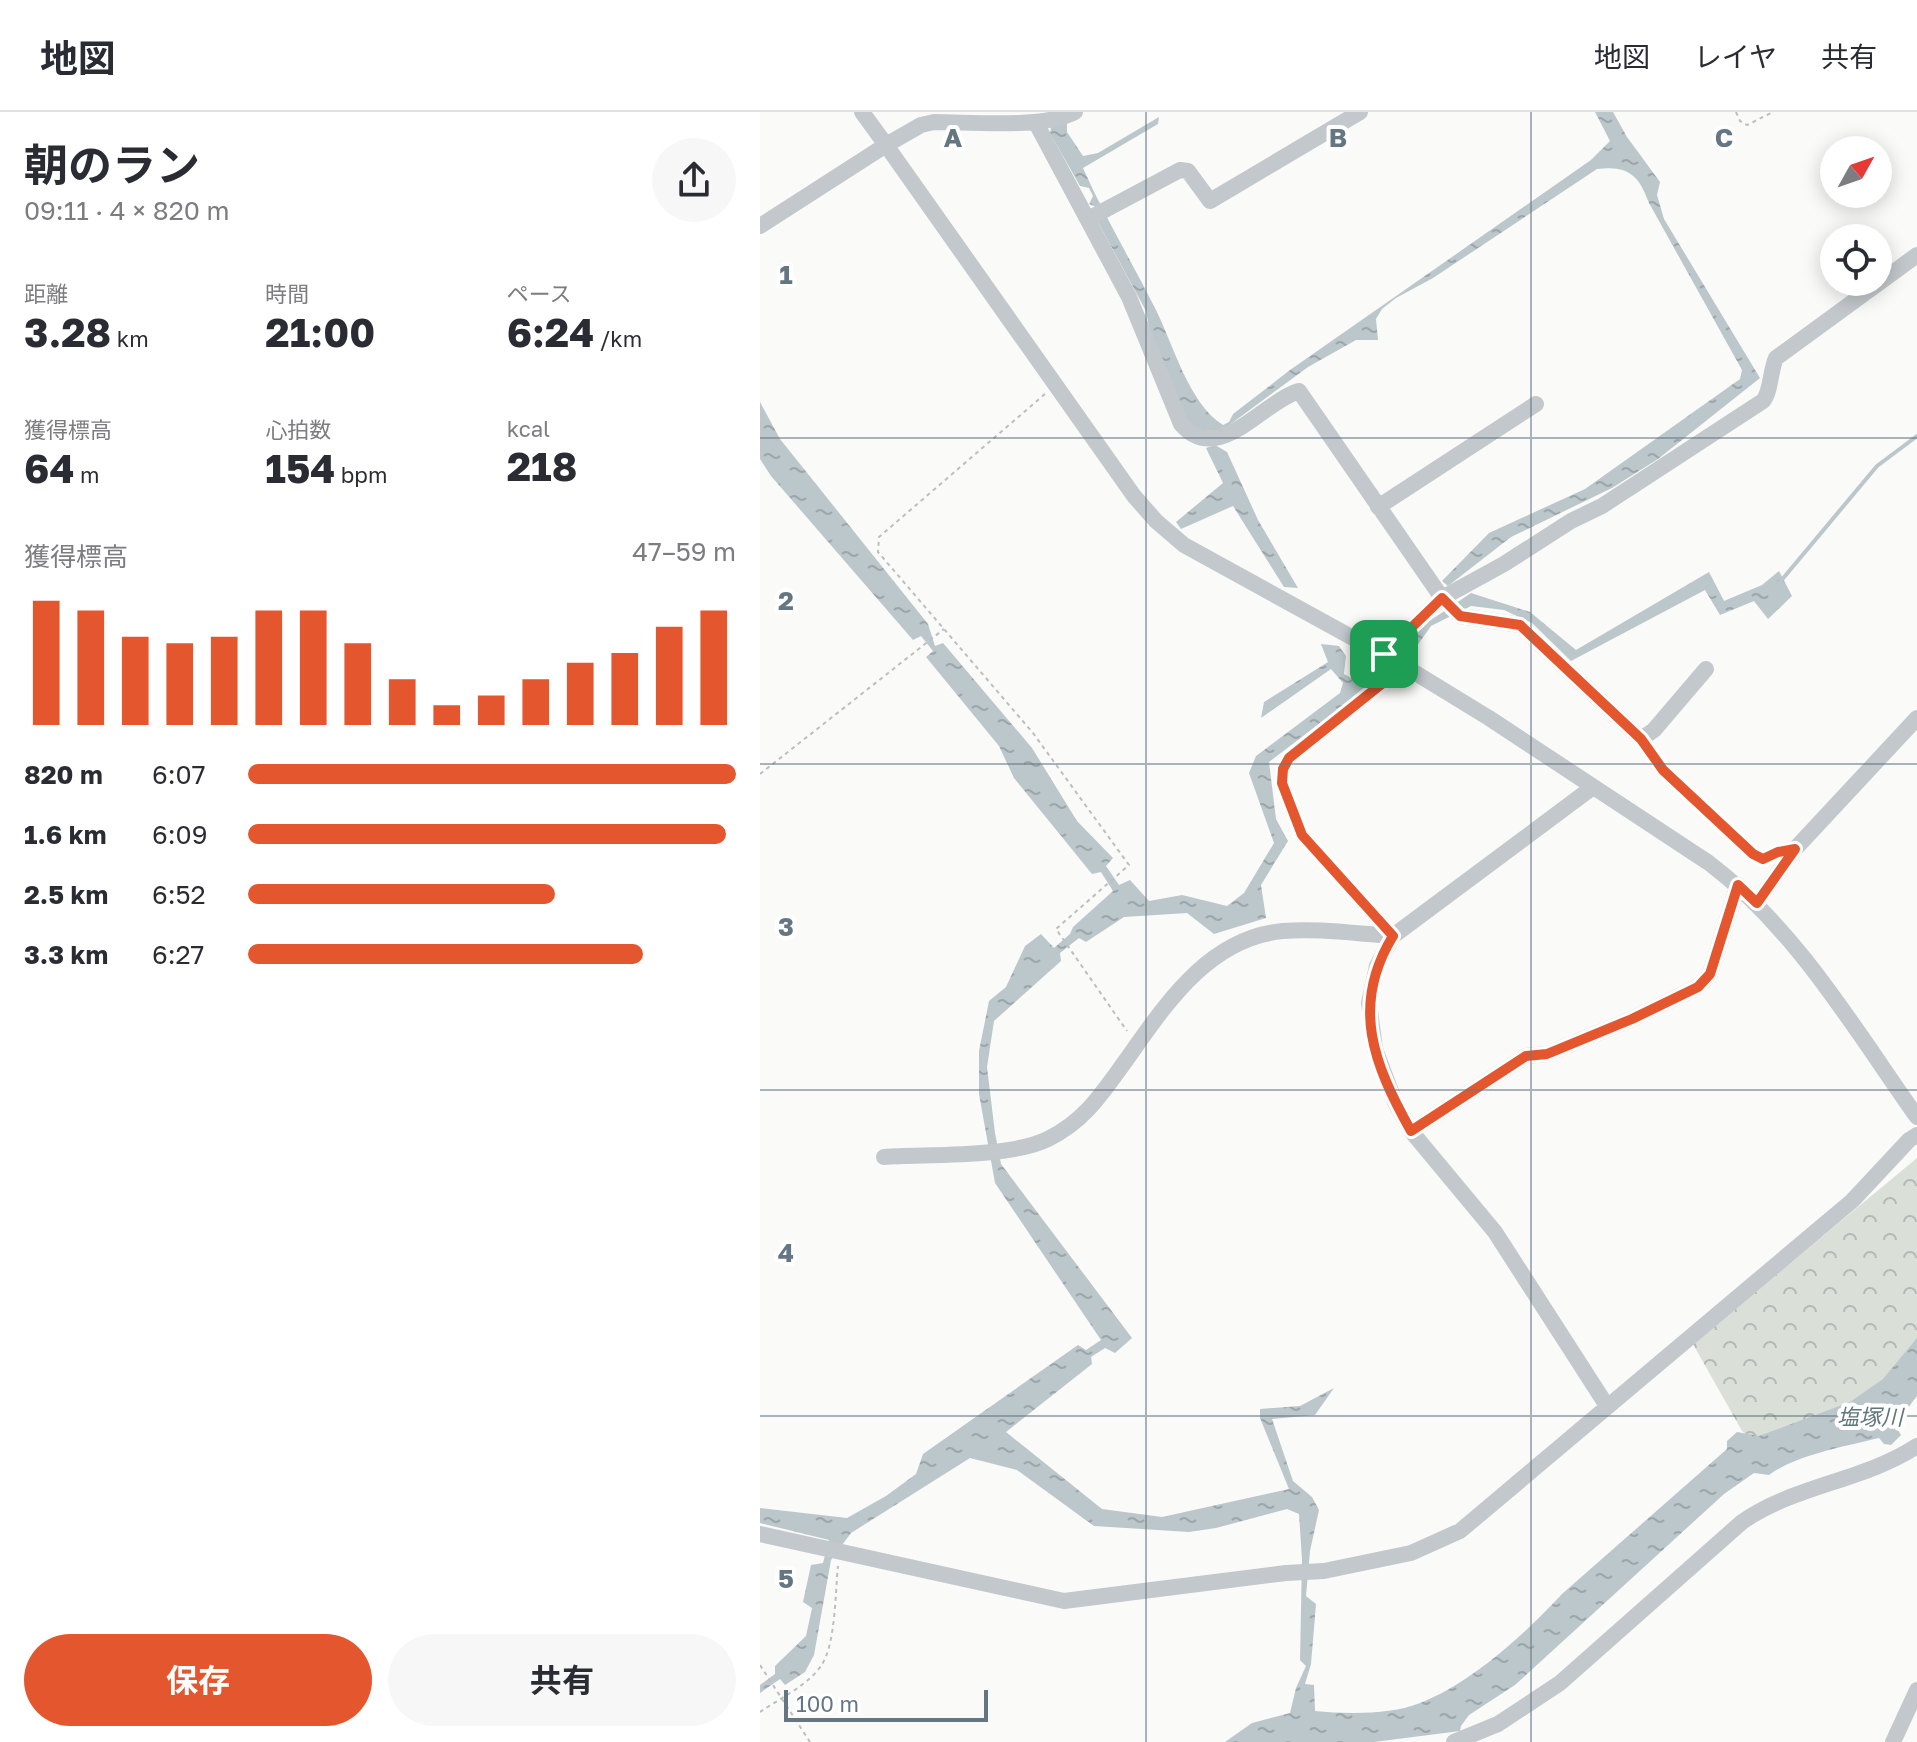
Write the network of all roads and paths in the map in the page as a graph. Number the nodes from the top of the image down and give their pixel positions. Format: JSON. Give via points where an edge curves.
{"nodes":[{"id":1,"x":862,"y":112,"type":"edge"},
{"id":2,"x":1075,"y":112,"type":"edge"},
{"id":3,"x":1360,"y":112,"type":"edge"},
{"id":4,"x":1736,"y":112,"type":"edge"},
{"id":5,"x":1773,"y":112,"type":"edge"},
{"id":6,"x":1005,"y":117,"type":"edge"},
{"id":7,"x":1036,"y":123,"type":"junction"},
{"id":8,"x":886,"y":145,"type":"junction"},
{"id":9,"x":1088,"y":219,"type":"junction"},
{"id":10,"x":760,"y":226,"type":"edge"},
{"id":11,"x":1917,"y":255,"type":"edge"},
{"id":12,"x":1055,"y":386,"type":"junction"},
{"id":13,"x":1536,"y":404,"type":"dead end"},
{"id":14,"x":1378,"y":507,"type":"junction"},
{"id":15,"x":1442,"y":598,"type":"junction"},
{"id":16,"x":944,"y":629,"type":"junction"},
{"id":17,"x":1384,"y":654,"type":"junction"},
{"id":18,"x":1404,"y":666,"type":"junction"},
{"id":19,"x":1706,"y":669,"type":"dead end"},
{"id":20,"x":1917,"y":718,"type":"edge"},
{"id":21,"x":1641,"y":739,"type":"junction"},
{"id":22,"x":760,"y":774,"type":"edge"},
{"id":23,"x":1593,"y":787,"type":"junction"},
{"id":24,"x":1795,"y":849,"type":"junction"},
{"id":25,"x":1738,"y":885,"type":"junction"},
{"id":26,"x":1757,"y":903,"type":"junction"},
{"id":27,"x":1393,"y":936,"type":"junction"},
{"id":28,"x":1136,"y":1046,"type":"junction"},
{"id":29,"x":1917,"y":1117,"type":"edge"},
{"id":30,"x":1411,"y":1131,"type":"junction"},
{"id":31,"x":1917,"y":1135,"type":"edge"},
{"id":32,"x":884,"y":1157,"type":"dead end"},
{"id":33,"x":1607,"y":1406,"type":"junction"},
{"id":34,"x":1917,"y":1446,"type":"edge"},
{"id":35,"x":760,"y":1534,"type":"edge"},
{"id":36,"x":840,"y":1550,"type":"junction"},
{"id":37,"x":760,"y":1665,"type":"edge"},
{"id":38,"x":1917,"y":1692,"type":"edge"},
{"id":39,"x":781,"y":1698,"type":"junction"},
{"id":40,"x":760,"y":1712,"type":"edge"},
{"id":41,"x":810,"y":1742,"type":"edge"},
{"id":42,"x":1454,"y":1742,"type":"edge"},
{"id":43,"x":1893,"y":1742,"type":"edge"}],
"edges":[{"from":1,"to":8,"type":"street"},
{"from":2,"to":7,"type":"street"},
{"from":3,"to":9,"type":"street","via":[[1210,201],[1188,171],[1180,170]]},
{"from":4,"to":5,"type":"path","via":[[1747,125]]},
{"from":6,"to":7,"type":"street"},
{"from":6,"to":8,"type":"street","via":[[921,125]]},
{"from":7,"to":9,"type":"street"},
{"from":8,"to":10,"type":"street"},
{"from":8,"to":12,"type":"street"},
{"from":9,"to":14,"type":"street","via":[[1129,297],[1181,424],[1192,436],[1232,434],[1299,391]]},
{"from":11,"to":15,"type":"street","via":[[1776,358],[1763,401],[1614,499]]},
{"from":12,"to":16,"type":"path","via":[[879,537],[878,552]]},
{"from":12,"to":17,"type":"street","via":[[1134,496],[1184,545]]},
{"from":13,"to":14,"type":"street"},
{"from":14,"to":15,"type":"street"},
{"from":15,"to":17,"type":"street"},
{"from":15,"to":21,"type":"street","via":[[1460,616],[1520,625]]},
{"from":16,"to":22,"type":"path"},
{"from":16,"to":28,"type":"path","via":[[1033,733],[1129,865],[1056,929]]},
{"from":17,"to":18,"type":"street"},
{"from":18,"to":23,"type":"street"},
{"from":18,"to":27,"type":"path","via":[[1289,758],[1282,783],[1302,835]]},
{"from":19,"to":21,"type":"street"},
{"from":20,"to":24,"type":"street"},
{"from":21,"to":24,"type":"path","via":[[1663,770],[1753,854],[1763,859]]},
{"from":23,"to":25,"type":"street"},
{"from":23,"to":27,"type":"street"},
{"from":24,"to":26,"type":"street"},
{"from":25,"to":26,"type":"street"},
{"from":25,"to":30,"type":"street","via":[[1710,974],[1698,987],[1547,1054],[1526,1056]]},
{"from":26,"to":29,"type":"street","via":[[1795,947]]},
{"from":27,"to":28,"type":"street","via":[[1287,931],[1242,942],[1184,983]]},
{"from":27,"to":30,"type":"street","via":[[1372,983],[1370,1024],[1383,1073]]},
{"from":28,"to":32,"type":"street","via":[[1092,1109],[1050,1138],[990,1151]]},
{"from":30,"to":33,"type":"street","via":[[1495,1232]]},
{"from":31,"to":33,"type":"street","via":[[1852,1201]]},
{"from":33,"to":36,"type":"street","via":[[1460,1531],[1411,1553],[1324,1571],[1064,1601]]},
{"from":34,"to":42,"type":"street","via":[[1762,1508],[1560,1683],[1498,1724]]},
{"from":35,"to":36,"type":"street"},
{"from":36,"to":39,"type":"path","via":[[826,1656],[813,1675]]},
{"from":37,"to":39,"type":"path"},
{"from":38,"to":43,"type":"street"},
{"from":39,"to":40,"type":"path"},
{"from":39,"to":41,"type":"path"}]}
